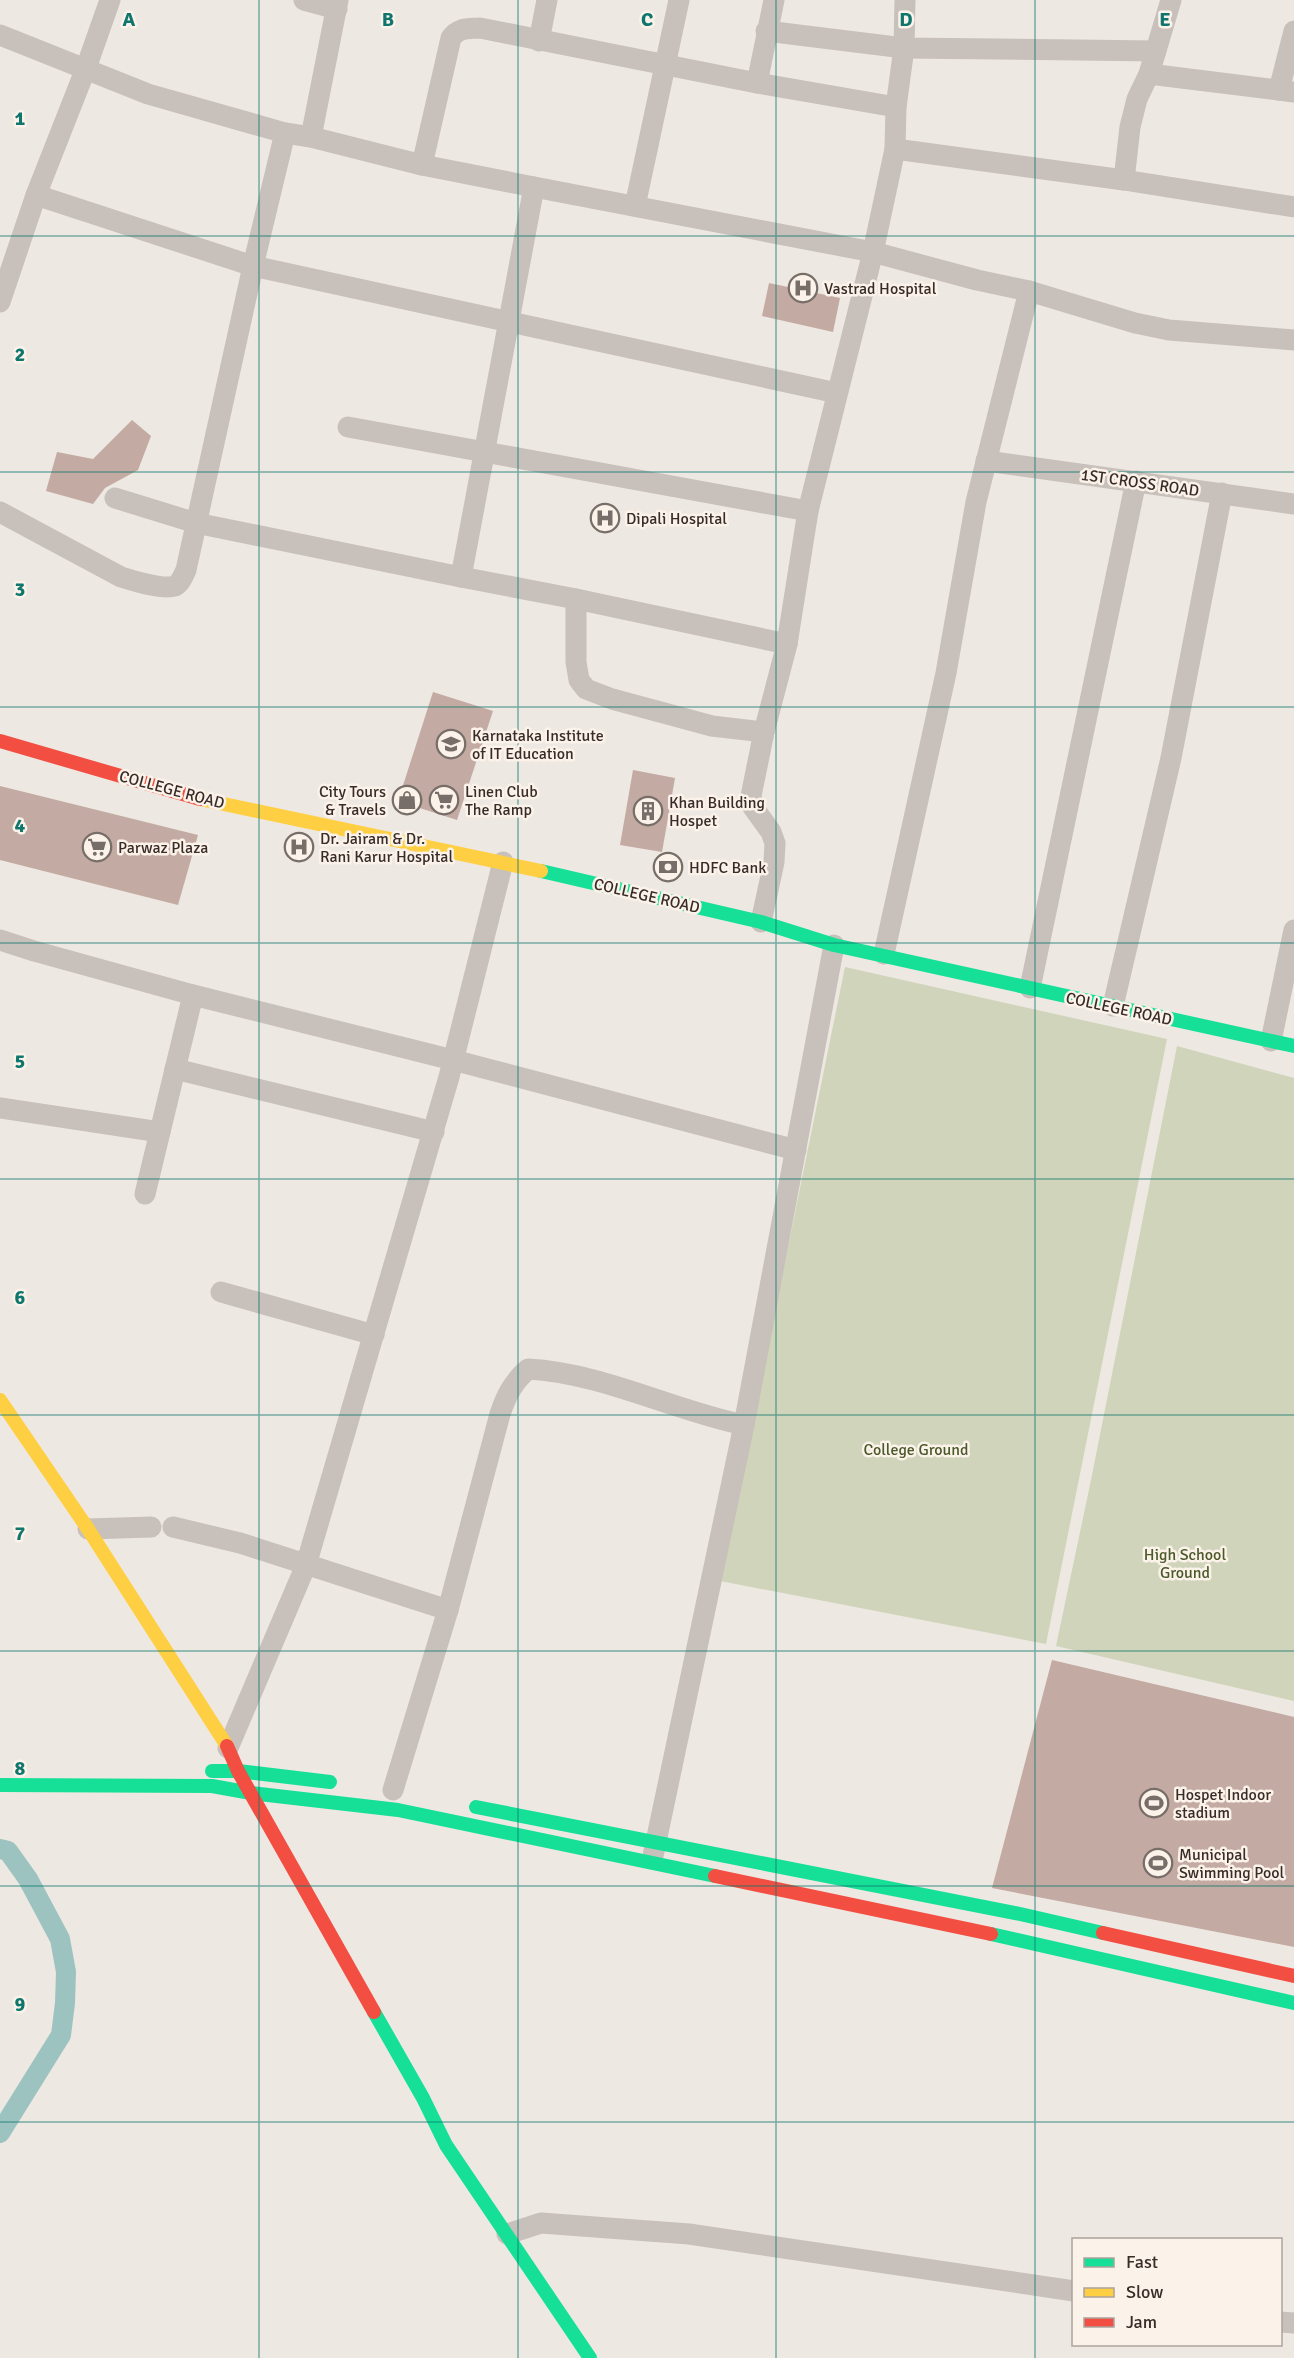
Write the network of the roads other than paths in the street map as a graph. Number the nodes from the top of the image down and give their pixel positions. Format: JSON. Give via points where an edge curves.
{"nodes":[{"id":1,"x":110,"y":0,"type":"edge"},
{"id":2,"x":304,"y":0,"type":"edge"},
{"id":3,"x":547,"y":0,"type":"edge"},
{"id":4,"x":679,"y":0,"type":"edge"},
{"id":5,"x":774,"y":0,"type":"edge"},
{"id":6,"x":905,"y":0,"type":"edge"},
{"id":7,"x":1171,"y":0,"type":"edge"},
{"id":8,"x":337,"y":4,"type":"edge"},
{"id":9,"x":766,"y":31,"type":"junction"},
{"id":10,"x":1294,"y":31,"type":"edge"},
{"id":11,"x":0,"y":35,"type":"edge"},
{"id":12,"x":539,"y":41,"type":"junction"},
{"id":13,"x":904,"y":48,"type":"junction"},
{"id":14,"x":1156,"y":51,"type":"junction"},
{"id":15,"x":666,"y":65,"type":"junction"},
{"id":16,"x":86,"y":68,"type":"junction"},
{"id":17,"x":1149,"y":74,"type":"junction"},
{"id":18,"x":757,"y":83,"type":"junction"},
{"id":19,"x":1286,"y":91,"type":"edge"},
{"id":20,"x":896,"y":107,"type":"junction"},
{"id":21,"x":285,"y":133,"type":"junction"},
{"id":22,"x":311,"y":137,"type":"junction"},
{"id":23,"x":895,"y":149,"type":"junction"},
{"id":24,"x":422,"y":165,"type":"junction"},
{"id":25,"x":1124,"y":180,"type":"junction"},
{"id":26,"x":534,"y":187,"type":"junction"},
{"id":27,"x":36,"y":195,"type":"junction"},
{"id":28,"x":635,"y":206,"type":"junction"},
{"id":29,"x":1294,"y":207,"type":"edge"},
{"id":30,"x":873,"y":252,"type":"junction"},
{"id":31,"x":253,"y":266,"type":"junction"},
{"id":32,"x":1029,"y":291,"type":"junction"},
{"id":33,"x":0,"y":302,"type":"edge"},
{"id":34,"x":510,"y":321,"type":"junction"},
{"id":35,"x":1294,"y":340,"type":"edge"},
{"id":36,"x":837,"y":393,"type":"junction"},
{"id":37,"x":348,"y":427,"type":"dead end"},
{"id":38,"x":486,"y":453,"type":"junction"},
{"id":39,"x":986,"y":461,"type":"junction"},
{"id":40,"x":1136,"y":481,"type":"junction"},
{"id":41,"x":1222,"y":493,"type":"junction"},
{"id":42,"x":115,"y":498,"type":"dead end"},
{"id":43,"x":1294,"y":504,"type":"edge"},
{"id":44,"x":808,"y":511,"type":"junction"},
{"id":45,"x":0,"y":512,"type":"edge"},
{"id":46,"x":196,"y":522,"type":"junction"},
{"id":47,"x":461,"y":577,"type":"junction"},
{"id":48,"x":576,"y":599,"type":"junction"},
{"id":49,"x":787,"y":644,"type":"junction"},
{"id":50,"x":764,"y":732,"type":"junction"},
{"id":51,"x":0,"y":741,"type":"edge"},
{"id":52,"x":502,"y":862,"type":"junction"},
{"id":53,"x":761,"y":922,"type":"junction"},
{"id":54,"x":1294,"y":930,"type":"edge"},
{"id":55,"x":0,"y":940,"type":"edge"},
{"id":56,"x":834,"y":945,"type":"junction"},
{"id":57,"x":884,"y":954,"type":"junction"},
{"id":58,"x":1030,"y":988,"type":"junction"},
{"id":59,"x":193,"y":995,"type":"junction"},
{"id":60,"x":1113,"y":1006,"type":"junction"},
{"id":61,"x":1271,"y":1041,"type":"junction"},
{"id":62,"x":1294,"y":1046,"type":"edge"},
{"id":63,"x":453,"y":1060,"type":"junction"},
{"id":64,"x":175,"y":1069,"type":"junction"},
{"id":65,"x":0,"y":1108,"type":"edge"},
{"id":66,"x":160,"y":1132,"type":"junction"},
{"id":67,"x":434,"y":1132,"type":"junction"},
{"id":68,"x":796,"y":1150,"type":"junction"},
{"id":69,"x":145,"y":1194,"type":"dead end"},
{"id":70,"x":221,"y":1292,"type":"dead end"},
{"id":71,"x":374,"y":1335,"type":"junction"},
{"id":72,"x":0,"y":1400,"type":"edge"},
{"id":73,"x":744,"y":1425,"type":"junction"},
{"id":74,"x":151,"y":1527,"type":"dead end"},
{"id":75,"x":173,"y":1527,"type":"dead end"},
{"id":76,"x":88,"y":1529,"type":"junction"},
{"id":77,"x":306,"y":1565,"type":"junction"},
{"id":78,"x":448,"y":1610,"type":"junction"},
{"id":79,"x":228,"y":1748,"type":"junction"},
{"id":80,"x":203,"y":1770,"type":"dead end"},
{"id":81,"x":238,"y":1771,"type":"junction"},
{"id":82,"x":349,"y":1784,"type":"dead end"},
{"id":83,"x":0,"y":1785,"type":"edge"},
{"id":84,"x":393,"y":1790,"type":"dead end"},
{"id":85,"x":251,"y":1793,"type":"junction"},
{"id":86,"x":462,"y":1804,"type":"dead end"},
{"id":87,"x":653,"y":1853,"type":"junction"},
{"id":88,"x":1294,"y":1976,"type":"edge"},
{"id":89,"x":1294,"y":2003,"type":"edge"},
{"id":90,"x":507,"y":2234,"type":"junction"},
{"id":91,"x":1072,"y":2291,"type":"edge"},
{"id":92,"x":590,"y":2358,"type":"edge"}],
"edges":[{"from":1,"to":16,"type":"street"},
{"from":2,"to":8,"type":"street"},
{"from":3,"to":12,"type":"street"},
{"from":4,"to":15,"type":"street"},
{"from":5,"to":9,"type":"street"},
{"from":6,"to":13,"type":"street"},
{"from":7,"to":14,"type":"street"},
{"from":8,"to":22,"type":"street"},
{"from":9,"to":13,"type":"street"},
{"from":9,"to":18,"type":"street"},
{"from":10,"to":19,"type":"street"},
{"from":11,"to":16,"type":"street"},
{"from":12,"to":15,"type":"street"},
{"from":12,"to":24,"type":"street","via":[[480,28],[456,31],[451,38]]},
{"from":13,"to":14,"type":"street"},
{"from":13,"to":20,"type":"street"},
{"from":14,"to":17,"type":"street"},
{"from":15,"to":18,"type":"street"},
{"from":15,"to":28,"type":"street"},
{"from":16,"to":21,"type":"street","via":[[148,94]]},
{"from":16,"to":27,"type":"street"},
{"from":17,"to":19,"type":"street"},
{"from":17,"to":25,"type":"street","via":[[1130,127]]},
{"from":18,"to":20,"type":"street"},
{"from":20,"to":23,"type":"street"},
{"from":21,"to":22,"type":"street"},
{"from":21,"to":31,"type":"street"},
{"from":22,"to":24,"type":"street"},
{"from":23,"to":25,"type":"street"},
{"from":23,"to":30,"type":"street"},
{"from":24,"to":26,"type":"street"},
{"from":25,"to":29,"type":"street"},
{"from":26,"to":28,"type":"street"},
{"from":26,"to":34,"type":"street"},
{"from":27,"to":31,"type":"street"},
{"from":27,"to":33,"type":"street"},
{"from":28,"to":30,"type":"street"},
{"from":30,"to":32,"type":"street"},
{"from":30,"to":36,"type":"street"},
{"from":31,"to":34,"type":"street"},
{"from":31,"to":46,"type":"street"},
{"from":32,"to":35,"type":"street","via":[[1169,330]]},
{"from":32,"to":39,"type":"street"},
{"from":34,"to":36,"type":"street"},
{"from":34,"to":38,"type":"street"},
{"from":36,"to":44,"type":"street"},
{"from":37,"to":38,"type":"street"},
{"from":38,"to":44,"type":"street"},
{"from":38,"to":47,"type":"street"},
{"from":39,"to":40,"type":"street","name":"1ST CROSS ROAD"},
{"from":39,"to":57,"type":"street","via":[[946,673]]},
{"from":40,"to":41,"type":"street","name":"1ST CROSS ROAD"},
{"from":40,"to":58,"type":"street"},
{"from":41,"to":43,"type":"street","name":"1ST CROSS ROAD"},
{"from":41,"to":60,"type":"street","via":[[1171,758]]},
{"from":42,"to":46,"type":"street"},
{"from":44,"to":49,"type":"street"},
{"from":45,"to":46,"type":"street","via":[[122,577],[166,586],[181,582]]},
{"from":46,"to":47,"type":"street"},
{"from":47,"to":48,"type":"street"},
{"from":48,"to":49,"type":"street"},
{"from":48,"to":50,"type":"street","via":[[576,662],[579,680],[586,689],[712,726]]},
{"from":49,"to":50,"type":"street"},
{"from":50,"to":53,"type":"street","via":[[751,795],[753,807],[771,832],[775,854]]},
{"from":51,"to":52,"type":"street","name":"COLLEGE ROAD","via":[[205,800]]},
{"from":52,"to":53,"type":"street","name":"COLLEGE ROAD"},
{"from":52,"to":63,"type":"street"},
{"from":53,"to":56,"type":"street","name":"COLLEGE ROAD"},
{"from":54,"to":61,"type":"street"},
{"from":55,"to":59,"type":"street"},
{"from":56,"to":57,"type":"street","name":"COLLEGE ROAD"},
{"from":56,"to":68,"type":"street"},
{"from":57,"to":58,"type":"street","name":"COLLEGE ROAD"},
{"from":58,"to":60,"type":"street","name":"COLLEGE ROAD"},
{"from":59,"to":63,"type":"street"},
{"from":59,"to":64,"type":"street"},
{"from":60,"to":61,"type":"street","name":"COLLEGE ROAD"},
{"from":61,"to":62,"type":"street","name":"COLLEGE ROAD"},
{"from":63,"to":67,"type":"street"},
{"from":63,"to":68,"type":"street"},
{"from":64,"to":66,"type":"street"},
{"from":64,"to":67,"type":"street"},
{"from":65,"to":66,"type":"street"},
{"from":66,"to":69,"type":"street"},
{"from":67,"to":71,"type":"street"},
{"from":68,"to":73,"type":"street"},
{"from":70,"to":71,"type":"street"},
{"from":71,"to":77,"type":"street"},
{"from":72,"to":76,"type":"street"},
{"from":73,"to":78,"type":"street","via":[[577,1377],[528,1369],[517,1378],[500,1414]]},
{"from":73,"to":87,"type":"street"},
{"from":74,"to":76,"type":"street"},
{"from":75,"to":77,"type":"street","via":[[240,1543]]},
{"from":76,"to":79,"type":"street"},
{"from":77,"to":78,"type":"street"},
{"from":77,"to":79,"type":"street"},
{"from":78,"to":84,"type":"street"},
{"from":79,"to":81,"type":"street"},
{"from":80,"to":81,"type":"street"},
{"from":81,"to":82,"type":"street"},
{"from":81,"to":85,"type":"street"},
{"from":83,"to":85,"type":"street","via":[[212,1786]]},
{"from":85,"to":87,"type":"street","via":[[398,1810]]},
{"from":85,"to":90,"type":"street","via":[[388,2034],[446,2145]]},
{"from":86,"to":87,"type":"street"},
{"from":87,"to":88,"type":"street","via":[[1020,1914]]},
{"from":87,"to":89,"type":"street"},
{"from":90,"to":91,"type":"street","via":[[541,2223],[689,2234]]},
{"from":90,"to":92,"type":"street"}]}
